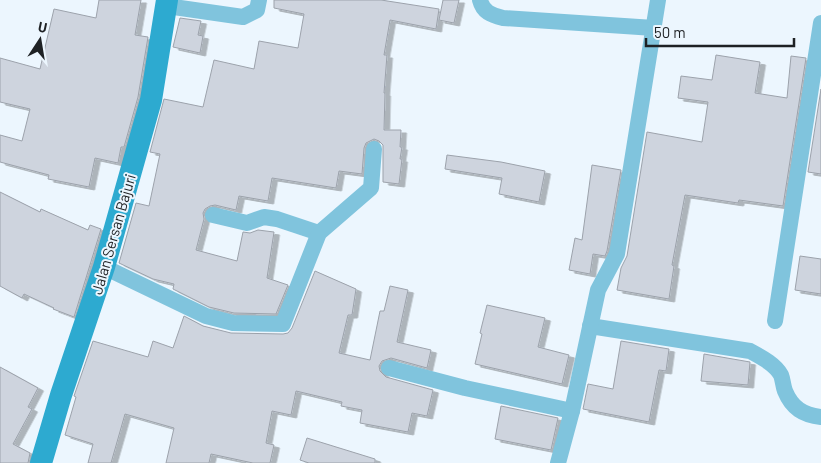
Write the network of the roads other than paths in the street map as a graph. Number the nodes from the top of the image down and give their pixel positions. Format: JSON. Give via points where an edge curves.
{"nodes":[{"id":1,"x":259,"y":0,"type":"edge"},
{"id":2,"x":480,"y":0,"type":"edge"},
{"id":3,"x":658,"y":0,"type":"edge"},
{"id":4,"x":167,"y":3,"type":"edge"},
{"id":5,"x":821,"y":23,"type":"edge"},
{"id":6,"x":654,"y":28,"type":"junction"},
{"id":7,"x":374,"y":149,"type":"dead end"},
{"id":8,"x":213,"y":215,"type":"dead end"},
{"id":9,"x":319,"y":233,"type":"junction"},
{"id":10,"x":104,"y":266,"type":"junction"},
{"id":11,"x":775,"y":321,"type":"dead end"},
{"id":12,"x":590,"y":326,"type":"junction"},
{"id":13,"x":390,"y":368,"type":"dead end"},
{"id":14,"x":572,"y":411,"type":"junction"},
{"id":15,"x":821,"y":417,"type":"edge"},
{"id":16,"x":41,"y":463,"type":"edge"},
{"id":17,"x":558,"y":463,"type":"edge"}],
"edges":[{"from":1,"to":4,"type":"street","via":[[257,10],[243,17]]},
{"from":2,"to":6,"type":"street","via":[[484,11],[503,18]]},
{"from":3,"to":6,"type":"street"},
{"from":4,"to":10,"type":"main road","name":"Jalan Sersan Bajuri","via":[[151,100]]},
{"from":5,"to":11,"type":"street"},
{"from":6,"to":12,"type":"street","via":[[617,254],[598,290]]},
{"from":7,"to":9,"type":"street","via":[[371,188]]},
{"from":8,"to":9,"type":"street","via":[[247,223],[264,217],[277,219]]},
{"from":9,"to":10,"type":"street","via":[[283,324],[233,323],[206,316]]},
{"from":10,"to":16,"type":"main road","name":"Jalan Sersan Bajuri"},
{"from":12,"to":14,"type":"street"},
{"from":12,"to":15,"type":"street","via":[[750,351],[766,360],[781,375],[793,406],[808,416]]},
{"from":13,"to":14,"type":"street"},
{"from":14,"to":17,"type":"street"}]}
